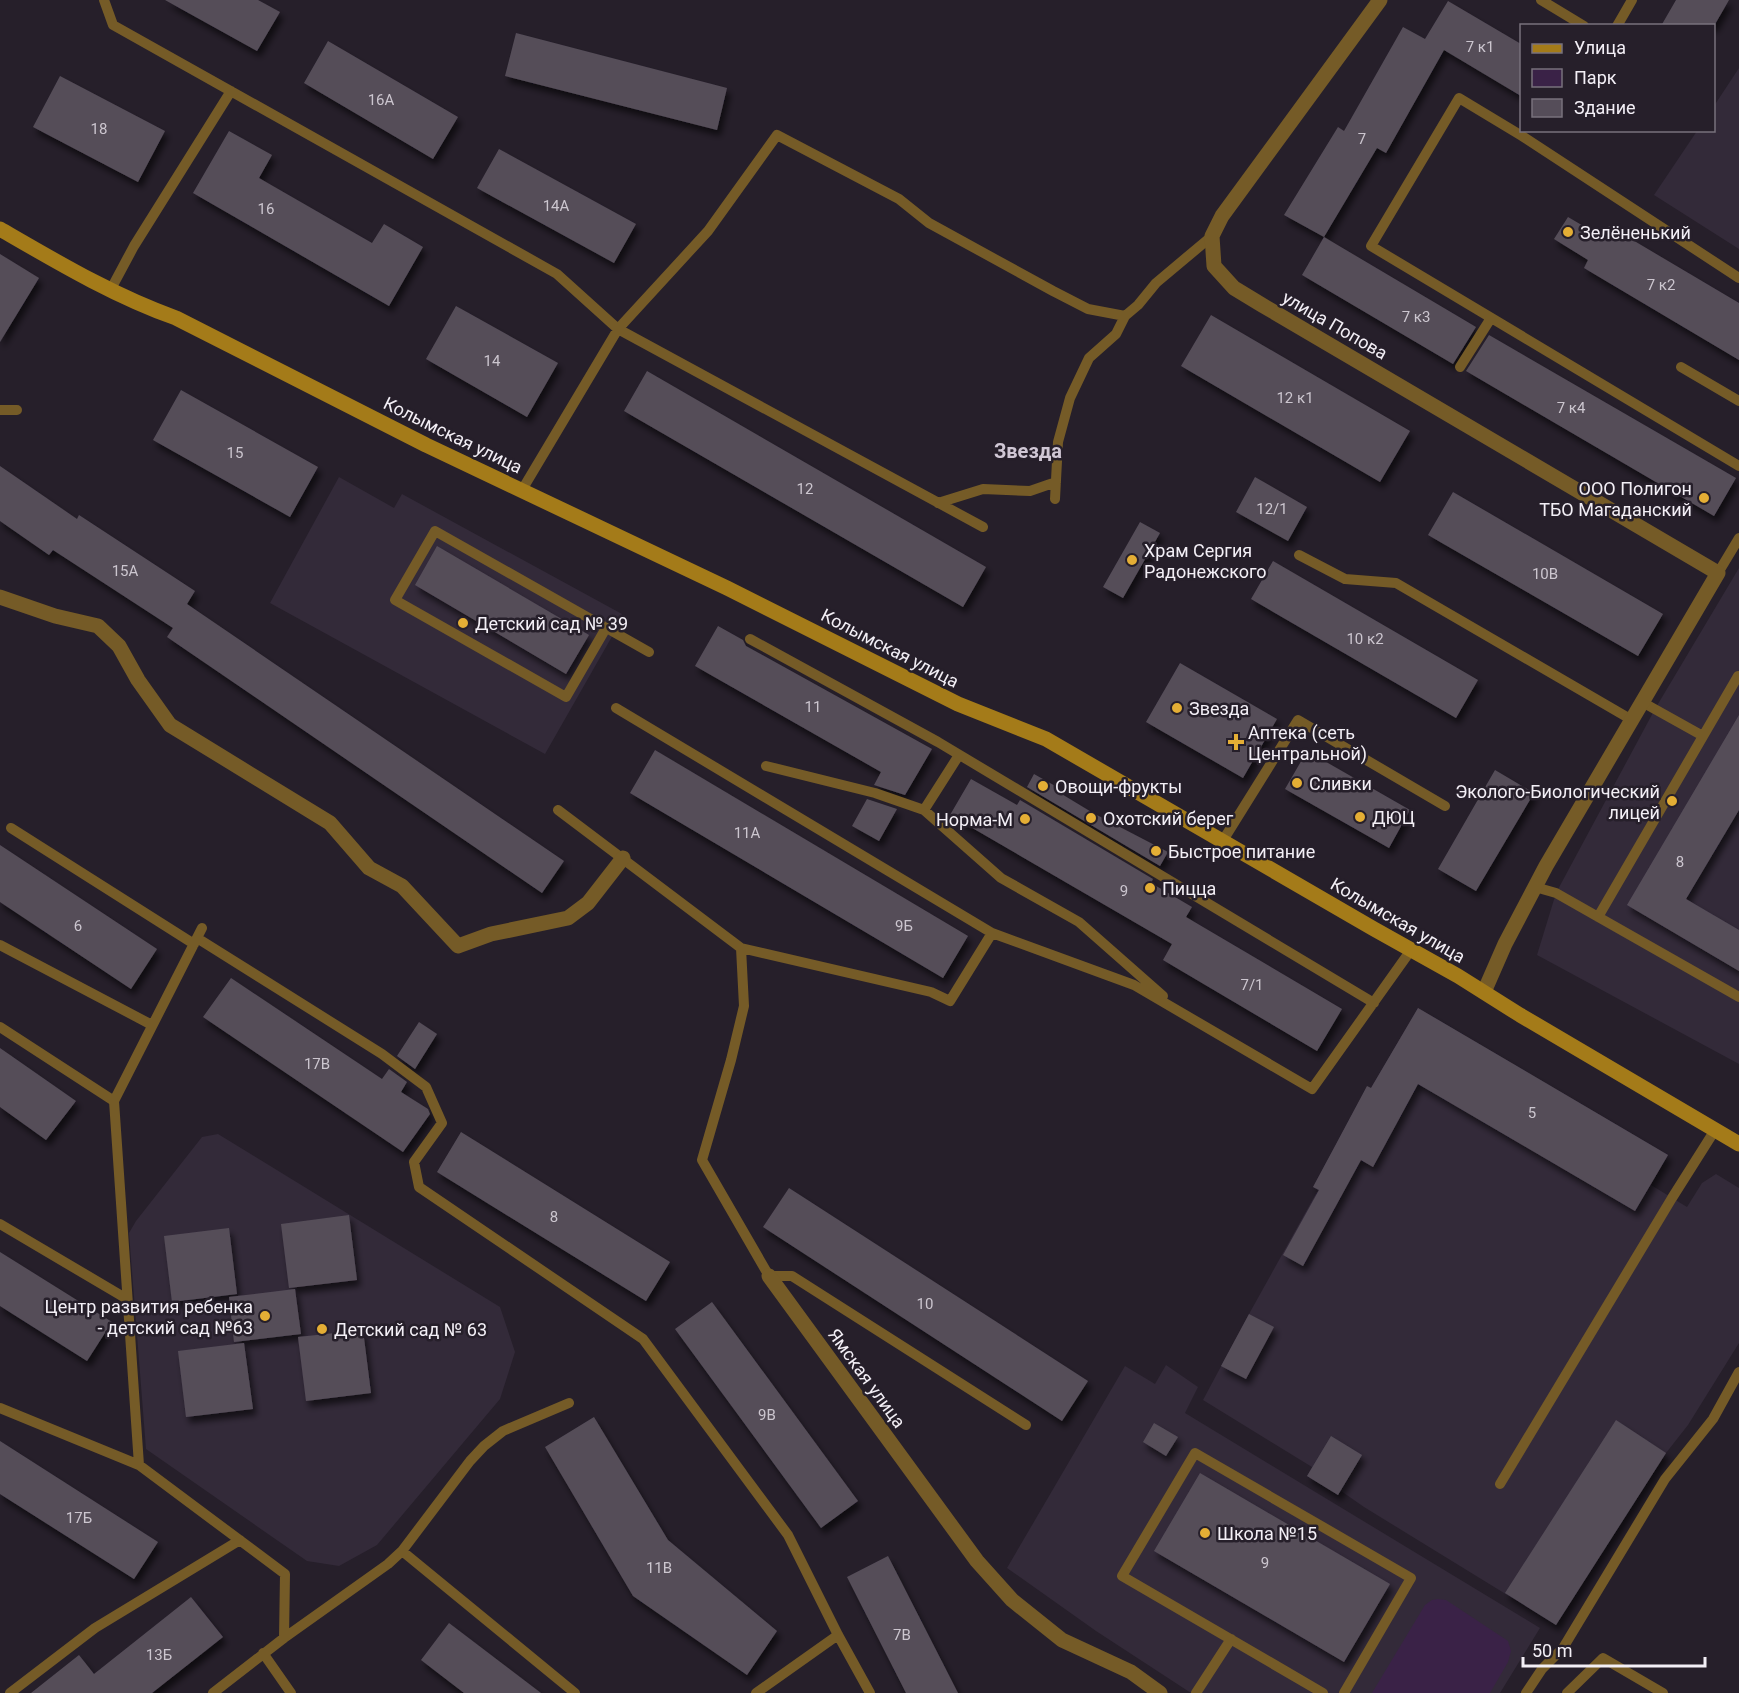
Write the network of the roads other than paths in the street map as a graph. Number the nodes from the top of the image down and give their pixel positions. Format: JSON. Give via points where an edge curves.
{"nodes":[{"id":1,"x":104,"y":0,"type":"edge"},
{"id":2,"x":1380,"y":0,"type":"edge"},
{"id":3,"x":1632,"y":0,"type":"edge"},
{"id":4,"x":1546,"y":1,"type":"edge"},
{"id":5,"x":1581,"y":24,"type":"edge"},
{"id":6,"x":1618,"y":24,"type":"edge"},
{"id":7,"x":231,"y":91,"type":"junction"},
{"id":8,"x":0,"y":229,"type":"edge"},
{"id":9,"x":1212,"y":236,"type":"junction"},
{"id":10,"x":1739,"y":278,"type":"edge"},
{"id":11,"x":111,"y":289,"type":"junction"},
{"id":12,"x":1125,"y":316,"type":"junction"},
{"id":13,"x":1491,"y":318,"type":"junction"},
{"id":14,"x":618,"y":329,"type":"junction"},
{"id":15,"x":1460,"y":367,"type":"dead end"},
{"id":16,"x":1681,"y":367,"type":"dead end"},
{"id":17,"x":1739,"y":401,"type":"edge"},
{"id":18,"x":0,"y":410,"type":"edge"},
{"id":19,"x":17,"y":410,"type":"dead end"},
{"id":20,"x":1739,"y":466,"type":"edge"},
{"id":21,"x":1056,"y":482,"type":"junction"},
{"id":22,"x":522,"y":490,"type":"junction"},
{"id":23,"x":1055,"y":499,"type":"dead end"},
{"id":24,"x":938,"y":503,"type":"junction"},
{"id":25,"x":983,"y":527,"type":"dead end"},
{"id":26,"x":1739,"y":538,"type":"edge"},
{"id":27,"x":1299,"y":555,"type":"dead end"},
{"id":28,"x":1718,"y":573,"type":"junction"},
{"id":29,"x":0,"y":597,"type":"edge"},
{"id":30,"x":606,"y":628,"type":"junction"},
{"id":31,"x":750,"y":639,"type":"dead end"},
{"id":32,"x":649,"y":652,"type":"dead end"},
{"id":33,"x":1739,"y":677,"type":"edge"},
{"id":34,"x":1642,"y":702,"type":"junction"},
{"id":35,"x":616,"y":708,"type":"dead end"},
{"id":36,"x":1632,"y":720,"type":"junction"},
{"id":37,"x":1703,"y":736,"type":"junction"},
{"id":38,"x":959,"y":755,"type":"junction"},
{"id":39,"x":766,"y":766,"type":"dead end"},
{"id":40,"x":1444,"y":806,"type":"dead end"},
{"id":41,"x":558,"y":810,"type":"dead end"},
{"id":42,"x":924,"y":810,"type":"junction"},
{"id":43,"x":11,"y":828,"type":"dead end"},
{"id":44,"x":1222,"y":842,"type":"junction"},
{"id":45,"x":623,"y":858,"type":"junction"},
{"id":46,"x":1535,"y":887,"type":"junction"},
{"id":47,"x":1598,"y":917,"type":"junction"},
{"id":48,"x":992,"y":933,"type":"junction"},
{"id":49,"x":197,"y":937,"type":"junction"},
{"id":50,"x":0,"y":945,"type":"edge"},
{"id":51,"x":741,"y":948,"type":"junction"},
{"id":52,"x":1411,"y":950,"type":"junction"},
{"id":53,"x":1484,"y":992,"type":"junction"},
{"id":54,"x":1739,"y":997,"type":"edge"},
{"id":55,"x":1374,"y":1003,"type":"junction"},
{"id":56,"x":1180,"y":1012,"type":"junction"},
{"id":57,"x":152,"y":1025,"type":"junction"},
{"id":58,"x":0,"y":1027,"type":"edge"},
{"id":59,"x":114,"y":1101,"type":"junction"},
{"id":60,"x":1715,"y":1130,"type":"junction"},
{"id":61,"x":1739,"y":1144,"type":"edge"},
{"id":62,"x":0,"y":1224,"type":"edge"},
{"id":63,"x":768,"y":1276,"type":"junction"},
{"id":64,"x":128,"y":1299,"type":"junction"},
{"id":65,"x":1739,"y":1372,"type":"edge"},
{"id":66,"x":569,"y":1403,"type":"dead end"},
{"id":67,"x":0,"y":1408,"type":"edge"},
{"id":68,"x":1026,"y":1425,"type":"dead end"},
{"id":69,"x":139,"y":1466,"type":"junction"},
{"id":70,"x":1500,"y":1484,"type":"dead end"},
{"id":71,"x":240,"y":1540,"type":"junction"},
{"id":72,"x":402,"y":1551,"type":"junction"},
{"id":73,"x":838,"y":1635,"type":"junction"},
{"id":74,"x":284,"y":1638,"type":"junction"},
{"id":75,"x":1231,"y":1639,"type":"junction"},
{"id":76,"x":263,"y":1653,"type":"junction"},
{"id":77,"x":9,"y":1693,"type":"edge"},
{"id":78,"x":213,"y":1693,"type":"edge"},
{"id":79,"x":291,"y":1693,"type":"edge"},
{"id":80,"x":575,"y":1693,"type":"edge"},
{"id":81,"x":756,"y":1693,"type":"edge"},
{"id":82,"x":870,"y":1693,"type":"edge"},
{"id":83,"x":1160,"y":1693,"type":"edge"},
{"id":84,"x":1196,"y":1693,"type":"edge"},
{"id":85,"x":1323,"y":1693,"type":"edge"},
{"id":86,"x":1344,"y":1693,"type":"edge"},
{"id":87,"x":1526,"y":1693,"type":"edge"},
{"id":88,"x":1567,"y":1693,"type":"edge"},
{"id":89,"x":1663,"y":1693,"type":"edge"}],
"edges":[{"from":1,"to":7,"type":"lane","via":[[112,25]]},
{"from":2,"to":9,"type":"street","via":[[1222,216]]},
{"from":3,"to":6,"type":"lane"},
{"from":4,"to":5,"type":"lane"},
{"from":7,"to":11,"type":"lane"},
{"from":7,"to":14,"type":"lane","via":[[557,274]]},
{"from":8,"to":11,"type":"street","name":"Колымская улица"},
{"from":9,"to":12,"type":"lane","via":[[1156,283]]},
{"from":9,"to":28,"type":"street","name":"улица Попова","via":[[1214,266],[1234,288]]},
{"from":10,"to":13,"type":"lane","via":[[1459,98],[1371,246]]},
{"from":11,"to":22,"type":"street","name":"Колымская улица"},
{"from":12,"to":14,"type":"lane","via":[[1088,309],[1053,291],[929,222],[899,199],[777,135],[708,231]]},
{"from":12,"to":21,"type":"lane","via":[[1116,334],[1089,358],[1070,398],[1058,442]]},
{"from":13,"to":15,"type":"lane"},
{"from":13,"to":20,"type":"lane"},
{"from":14,"to":22,"type":"lane"},
{"from":14,"to":24,"type":"lane"},
{"from":16,"to":17,"type":"lane"},
{"from":18,"to":19,"type":"lane"},
{"from":21,"to":23,"type":"lane"},
{"from":21,"to":24,"type":"lane","via":[[1030,491],[983,489]]},
{"from":22,"to":44,"type":"street","name":"Колымская улица","via":[[958,704],[1046,740]]},
{"from":24,"to":25,"type":"lane"},
{"from":26,"to":28,"type":"lane"},
{"from":27,"to":36,"type":"lane","via":[[1345,579],[1396,583]]},
{"from":28,"to":34,"type":"street"},
{"from":29,"to":45,"type":"street","via":[[98,626],[119,646],[170,725],[330,823],[369,868],[402,886],[458,946],[491,934],[567,918],[588,903]]},
{"from":30,"to":30,"type":"lane","via":[[435,531],[395,600],[566,698]]},
{"from":30,"to":32,"type":"lane"},
{"from":31,"to":38,"type":"lane"},
{"from":33,"to":37,"type":"lane"},
{"from":34,"to":36,"type":"street"},
{"from":34,"to":37,"type":"lane"},
{"from":35,"to":48,"type":"lane"},
{"from":36,"to":46,"type":"street"},
{"from":37,"to":47,"type":"lane"},
{"from":38,"to":42,"type":"lane"},
{"from":38,"to":55,"type":"lane"},
{"from":39,"to":42,"type":"lane","via":[[875,793]]},
{"from":40,"to":44,"type":"lane","via":[[1298,720]]},
{"from":41,"to":45,"type":"lane"},
{"from":42,"to":56,"type":"lane","via":[[1001,878],[1079,922]]},
{"from":43,"to":49,"type":"lane"},
{"from":44,"to":52,"type":"street","name":"Колымская улица"},
{"from":45,"to":51,"type":"lane"},
{"from":46,"to":47,"type":"lane","via":[[1556,893]]},
{"from":46,"to":53,"type":"street"},
{"from":47,"to":54,"type":"lane"},
{"from":48,"to":51,"type":"lane","via":[[950,1000],[932,992]]},
{"from":48,"to":56,"type":"lane","via":[[1134,985]]},
{"from":49,"to":57,"type":"lane"},
{"from":49,"to":73,"type":"lane","via":[[382,1054],[426,1087],[442,1123],[414,1162],[418,1187],[643,1339],[788,1535]]},
{"from":50,"to":57,"type":"lane"},
{"from":51,"to":63,"type":"lane","via":[[744,1006],[702,1160]]},
{"from":52,"to":53,"type":"street","name":"Колымская улица"},
{"from":52,"to":55,"type":"lane"},
{"from":53,"to":60,"type":"street","name":"Колымская улица"},
{"from":55,"to":56,"type":"lane","via":[[1312,1089]]},
{"from":57,"to":59,"type":"lane"},
{"from":58,"to":59,"type":"lane"},
{"from":59,"to":64,"type":"lane"},
{"from":60,"to":61,"type":"street","name":"Колымская улица"},
{"from":60,"to":70,"type":"lane"},
{"from":62,"to":64,"type":"lane"},
{"from":63,"to":68,"type":"lane","name":"Ямская улица","via":[[792,1276]]},
{"from":63,"to":83,"type":"street","name":"Ямская улица","via":[[996,1584],[1062,1640],[1131,1672]]},
{"from":64,"to":69,"type":"lane"},
{"from":65,"to":87,"type":"lane","via":[[1713,1419],[1665,1479],[1563,1648]]},
{"from":66,"to":72,"type":"lane","via":[[503,1431],[484,1446]]},
{"from":67,"to":69,"type":"lane"},
{"from":69,"to":71,"type":"lane"},
{"from":71,"to":74,"type":"lane","via":[[285,1574]]},
{"from":71,"to":77,"type":"lane","via":[[95,1628]]},
{"from":72,"to":74,"type":"lane"},
{"from":72,"to":80,"type":"lane"},
{"from":73,"to":81,"type":"lane"},
{"from":73,"to":82,"type":"lane"},
{"from":74,"to":76,"type":"lane"},
{"from":75,"to":84,"type":"lane"},
{"from":75,"to":85,"type":"lane"},
{"from":75,"to":86,"type":"lane","via":[[1122,1576],[1195,1452],[1411,1578]]},
{"from":76,"to":78,"type":"lane"},
{"from":76,"to":79,"type":"lane"},
{"from":88,"to":89,"type":"lane","via":[[1603,1658]]}]}
